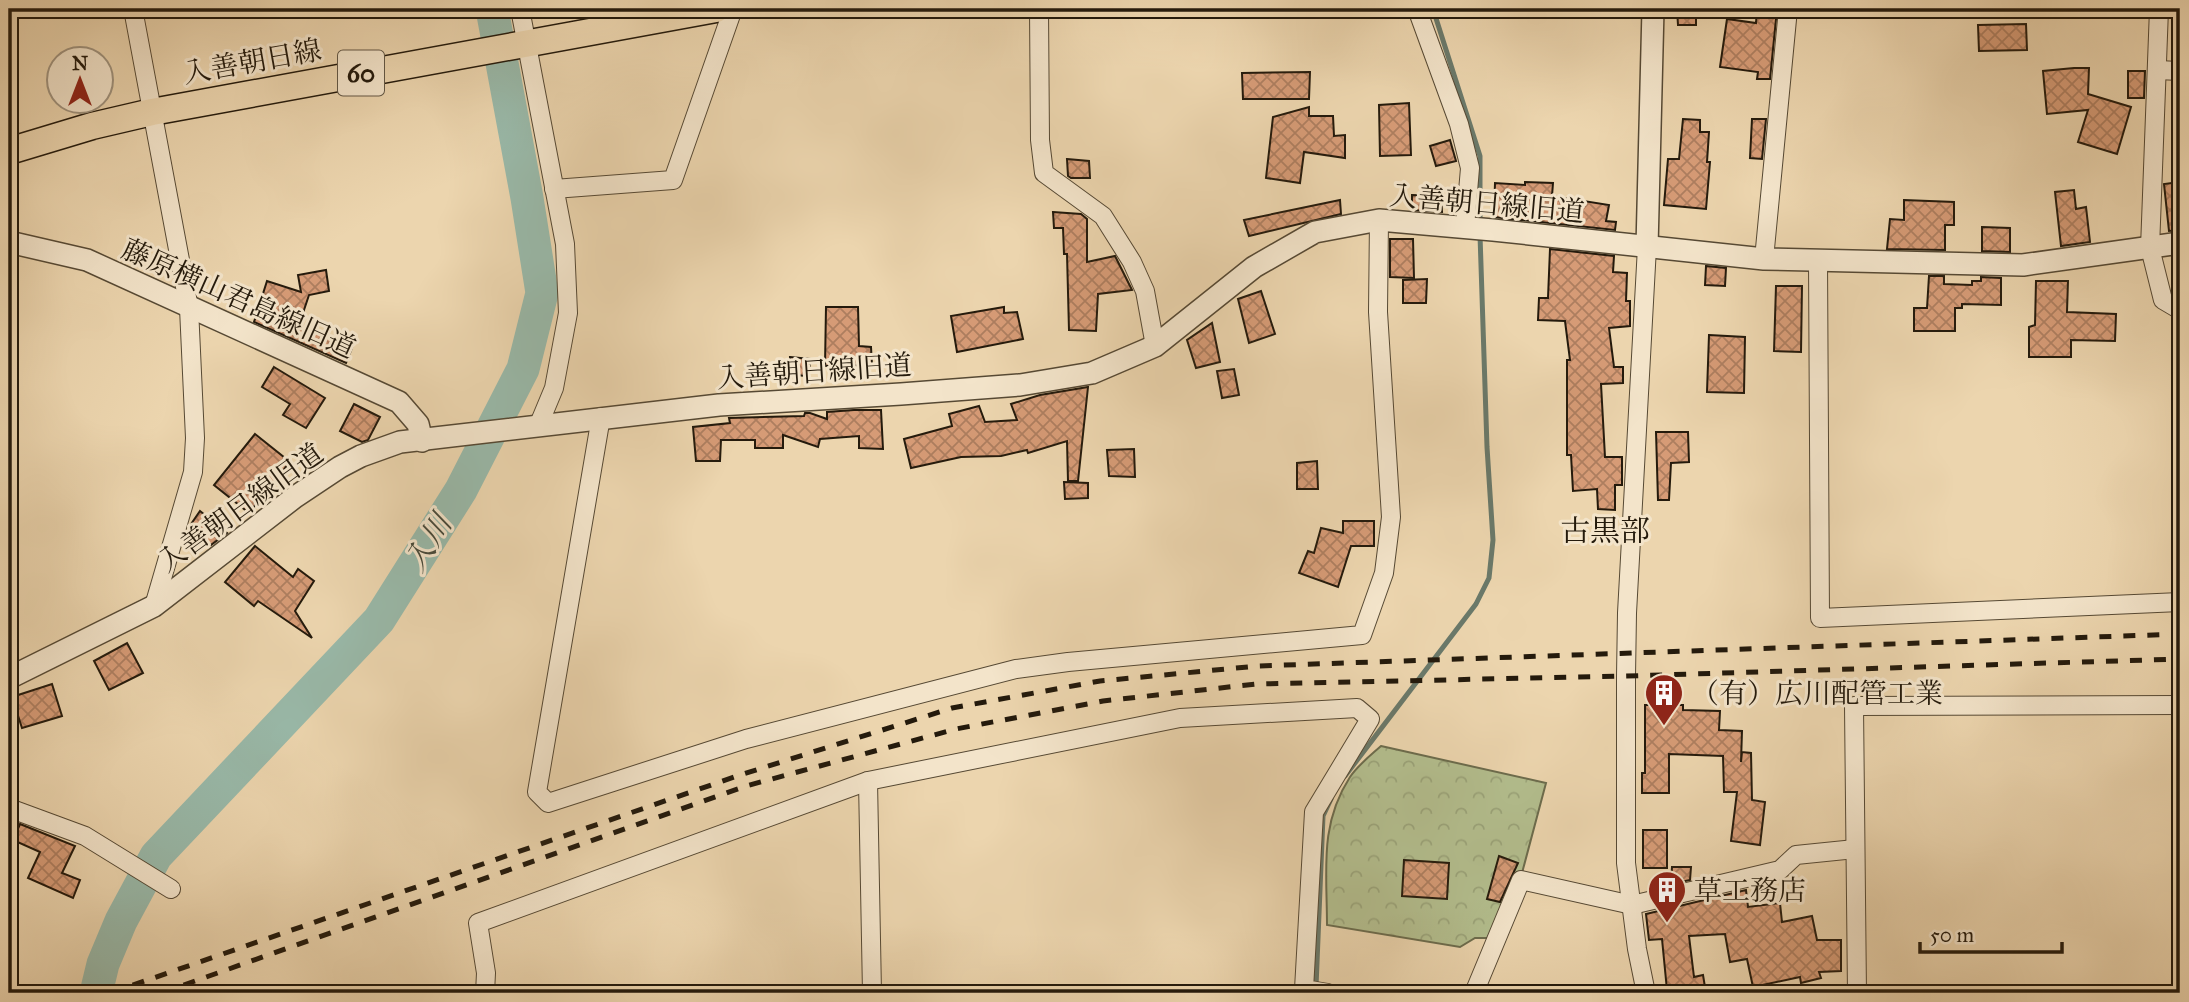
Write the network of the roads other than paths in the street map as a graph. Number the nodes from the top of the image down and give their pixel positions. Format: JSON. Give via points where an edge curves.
{"nodes":[{"id":1,"x":133,"y":9,"type":"edge"},
{"id":2,"x":520,"y":9,"type":"edge"},
{"id":3,"x":716,"y":9,"type":"edge"},
{"id":4,"x":733,"y":9,"type":"edge"},
{"id":5,"x":1039,"y":9,"type":"edge"},
{"id":6,"x":1417,"y":9,"type":"edge"},
{"id":7,"x":1653,"y":9,"type":"edge"},
{"id":8,"x":1788,"y":9,"type":"edge"},
{"id":9,"x":2159,"y":9,"type":"edge"},
{"id":10,"x":527,"y":44,"type":"junction"},
{"id":11,"x":2157,"y":70,"type":"junction"},
{"id":12,"x":2180,"y":71,"type":"edge"},
{"id":13,"x":152,"y":112,"type":"junction"},
{"id":14,"x":9,"y":151,"type":"edge"},
{"id":15,"x":554,"y":189,"type":"junction"},
{"id":16,"x":1379,"y":220,"type":"junction"},
{"id":17,"x":1465,"y":227,"type":"junction"},
{"id":18,"x":9,"y":242,"type":"edge"},
{"id":19,"x":2180,"y":243,"type":"edge"},
{"id":20,"x":1647,"y":247,"type":"junction"},
{"id":21,"x":2151,"y":248,"type":"junction"},
{"id":22,"x":1764,"y":258,"type":"junction"},
{"id":23,"x":1818,"y":260,"type":"junction"},
{"id":24,"x":189,"y":307,"type":"junction"},
{"id":25,"x":2180,"y":310,"type":"edge"},
{"id":26,"x":1155,"y":346,"type":"junction"},
{"id":27,"x":601,"y":417,"type":"junction"},
{"id":28,"x":532,"y":425,"type":"junction"},
{"id":29,"x":422,"y":441,"type":"junction"},
{"id":30,"x":2180,"y":602,"type":"edge"},
{"id":31,"x":154,"y":606,"type":"junction"},
{"id":32,"x":9,"y":678,"type":"edge"},
{"id":33,"x":2180,"y":705,"type":"edge"},
{"id":34,"x":868,"y":781,"type":"junction"},
{"id":35,"x":9,"y":808,"type":"edge"},
{"id":36,"x":1856,"y":849,"type":"junction"},
{"id":37,"x":171,"y":889,"type":"dead end"},
{"id":38,"x":1632,"y":905,"type":"junction"},
{"id":39,"x":485,"y":993,"type":"edge"},
{"id":40,"x":872,"y":993,"type":"edge"},
{"id":41,"x":1328,"y":993,"type":"edge"},
{"id":42,"x":1474,"y":993,"type":"edge"},
{"id":43,"x":1646,"y":993,"type":"edge"},
{"id":44,"x":1857,"y":993,"type":"edge"}],
"edges":[{"from":1,"to":13,"type":"street"},
{"from":2,"to":10,"type":"street"},
{"from":3,"to":10,"type":"main road","name":"入善朝日線","number":"60"},
{"from":4,"to":15,"type":"street","via":[[673,180]]},
{"from":5,"to":26,"type":"street","via":[[1044,173],[1103,216],[1146,291]]},
{"from":6,"to":17,"type":"street","via":[[1470,167]]},
{"from":7,"to":20,"type":"street"},
{"from":8,"to":22,"type":"street"},
{"from":9,"to":11,"type":"street"},
{"from":10,"to":13,"type":"main road","name":"入善朝日線","number":"60"},
{"from":10,"to":15,"type":"street"},
{"from":11,"to":12,"type":"street"},
{"from":11,"to":21,"type":"street"},
{"from":13,"to":14,"type":"main road","name":"入善朝日線","number":"60"},
{"from":13,"to":24,"type":"street"},
{"from":15,"to":28,"type":"street","via":[[565,244],[568,313],[554,388]]},
{"from":16,"to":17,"type":"street","name":"入善朝日線旧道"},
{"from":16,"to":26,"type":"street","name":"入善朝日線旧道","via":[[1315,232],[1254,267]]},
{"from":16,"to":27,"type":"street","via":[[1378,312],[1391,517],[1384,573],[1362,635],[1016,669],[746,739],[548,803],[537,792]]},
{"from":17,"to":20,"type":"street","name":"入善朝日線旧道"},
{"from":18,"to":24,"type":"street","name":"藤原横山君島線旧道","via":[[87,260]]},
{"from":19,"to":21,"type":"street","name":"入善朝日線旧道"},
{"from":20,"to":22,"type":"street","name":"入善朝日線旧道"},
{"from":20,"to":38,"type":"street","via":[[1627,613],[1626,863]]},
{"from":21,"to":23,"type":"street","name":"入善朝日線旧道","via":[[2022,265]]},
{"from":21,"to":25,"type":"street","via":[[2163,300]]},
{"from":22,"to":23,"type":"street","name":"入善朝日線旧道"},
{"from":23,"to":30,"type":"street","via":[[1820,618]]},
{"from":24,"to":29,"type":"street","name":"藤原横山君島線旧道","via":[[399,402],[418,424]]},
{"from":24,"to":31,"type":"street","via":[[193,472]]},
{"from":26,"to":27,"type":"street","name":"入善朝日線旧道","via":[[1092,373],[1020,385]]},
{"from":27,"to":28,"type":"street","name":"入善朝日線旧道"},
{"from":28,"to":29,"type":"street","name":"入善朝日線旧道"},
{"from":29,"to":31,"type":"street","name":"入善朝日線旧道","via":[[400,442],[340,467]]},
{"from":31,"to":32,"type":"street","name":"入善朝日線旧道"},
{"from":33,"to":36,"type":"street","via":[[1854,706]]},
{"from":34,"to":39,"type":"street","via":[[478,923]]},
{"from":34,"to":40,"type":"street"},
{"from":34,"to":41,"type":"street","via":[[1180,718],[1357,708],[1370,719],[1314,812],[1304,989]]},
{"from":35,"to":37,"type":"street","via":[[85,836]]},
{"from":36,"to":38,"type":"street","via":[[1796,855],[1780,870]]},
{"from":36,"to":44,"type":"street"},
{"from":38,"to":42,"type":"street","via":[[1521,880]]},
{"from":38,"to":43,"type":"street"}]}
